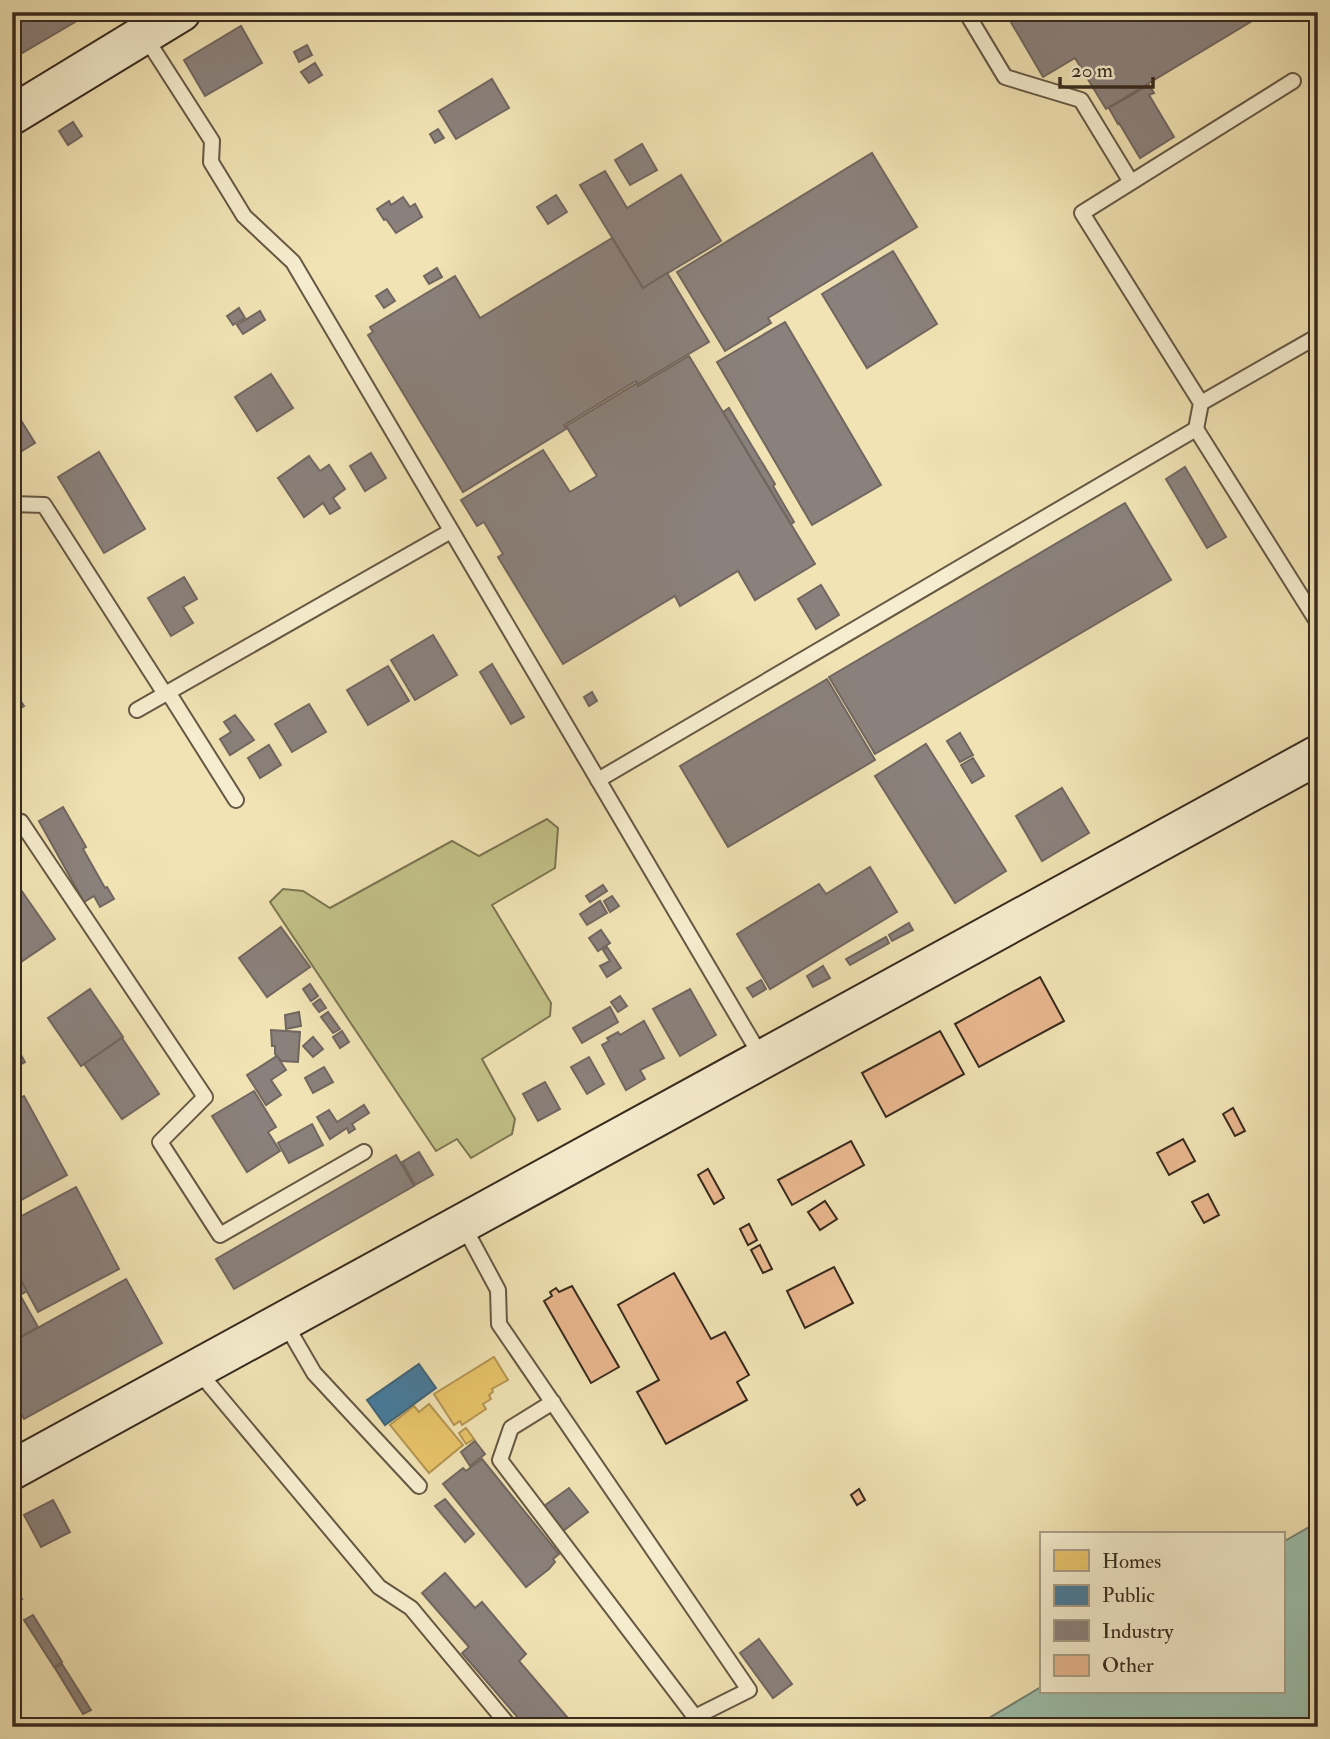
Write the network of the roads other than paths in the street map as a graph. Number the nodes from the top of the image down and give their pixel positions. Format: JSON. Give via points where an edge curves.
{"nodes":[{"id":1,"x":181,"y":12,"type":"edge"},
{"id":2,"x":966,"y":12,"type":"edge"},
{"id":3,"x":144,"y":35,"type":"junction"},
{"id":4,"x":1293,"y":81,"type":"dead end"},
{"id":5,"x":12,"y":115,"type":"edge"},
{"id":6,"x":1131,"y":182,"type":"junction"},
{"id":7,"x":1318,"y":336,"type":"edge"},
{"id":8,"x":1201,"y":403,"type":"junction"},
{"id":9,"x":1196,"y":429,"type":"junction"},
{"id":10,"x":12,"y":504,"type":"edge"},
{"id":11,"x":451,"y":531,"type":"junction"},
{"id":12,"x":1318,"y":623,"type":"edge"},
{"id":13,"x":167,"y":693,"type":"junction"},
{"id":14,"x":137,"y":710,"type":"dead end"},
{"id":15,"x":1318,"y":755,"type":"edge"},
{"id":16,"x":598,"y":780,"type":"junction"},
{"id":17,"x":236,"y":800,"type":"dead end"},
{"id":18,"x":12,"y":825,"type":"edge"},
{"id":19,"x":762,"y":1059,"type":"junction"},
{"id":20,"x":363,"y":1152,"type":"dead end"},
{"id":21,"x":462,"y":1224,"type":"junction"},
{"id":22,"x":284,"y":1322,"type":"junction"},
{"id":23,"x":197,"y":1369,"type":"junction"},
{"id":24,"x":553,"y":1402,"type":"junction"},
{"id":25,"x":12,"y":1471,"type":"edge"},
{"id":26,"x":419,"y":1486,"type":"dead end"},
{"id":27,"x":510,"y":1727,"type":"edge"}],
"edges":[{"from":1,"to":3,"type":"street"},
{"from":2,"to":6,"type":"lane","via":[[1005,77],[1081,100]]},
{"from":3,"to":5,"type":"street"},
{"from":3,"to":11,"type":"lane","via":[[212,141],[211,162],[244,216],[293,262]]},
{"from":4,"to":6,"type":"lane"},
{"from":6,"to":8,"type":"lane","via":[[1082,213]]},
{"from":7,"to":8,"type":"lane"},
{"from":8,"to":9,"type":"lane"},
{"from":9,"to":12,"type":"lane"},
{"from":9,"to":16,"type":"lane"},
{"from":10,"to":13,"type":"lane","via":[[44,505]]},
{"from":11,"to":13,"type":"lane"},
{"from":11,"to":16,"type":"lane"},
{"from":13,"to":14,"type":"lane"},
{"from":13,"to":17,"type":"lane"},
{"from":15,"to":19,"type":"street"},
{"from":16,"to":19,"type":"lane"},
{"from":18,"to":20,"type":"lane","via":[[22,822],[205,1097],[160,1142],[220,1236]]},
{"from":19,"to":21,"type":"street"},
{"from":21,"to":22,"type":"street"},
{"from":21,"to":24,"type":"lane","via":[[498,1290],[499,1324]]},
{"from":22,"to":23,"type":"street"},
{"from":22,"to":26,"type":"lane","via":[[314,1373]]},
{"from":23,"to":25,"type":"street"},
{"from":23,"to":27,"type":"lane","via":[[379,1587],[411,1608]]},
{"from":24,"to":24,"type":"lane","via":[[647,1540],[749,1690],[695,1717],[500,1460],[511,1429]]}]}
